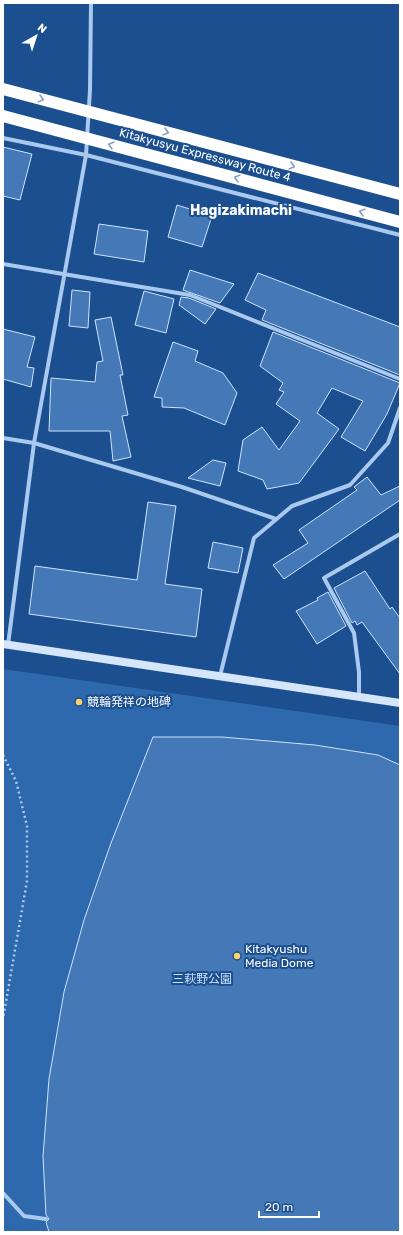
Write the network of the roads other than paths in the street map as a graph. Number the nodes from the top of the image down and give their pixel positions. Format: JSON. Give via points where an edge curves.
{"nodes":[{"id":1,"x":91,"y":3,"type":"edge"},
{"id":2,"x":3,"y":89,"type":"edge"},
{"id":3,"x":3,"y":116,"type":"edge"},
{"id":4,"x":3,"y":138,"type":"edge"},
{"id":5,"x":86,"y":155,"type":"junction"},
{"id":6,"x":400,"y":194,"type":"edge"},
{"id":7,"x":400,"y":222,"type":"edge"},
{"id":8,"x":400,"y":235,"type":"edge"},
{"id":9,"x":3,"y":264,"type":"edge"},
{"id":10,"x":65,"y":276,"type":"junction"},
{"id":11,"x":400,"y":379,"type":"edge"},
{"id":12,"x":400,"y":408,"type":"edge"},
{"id":13,"x":3,"y":438,"type":"edge"},
{"id":14,"x":34,"y":443,"type":"junction"},
{"id":15,"x":276,"y":519,"type":"junction"},
{"id":16,"x":400,"y":534,"type":"edge"},
{"id":17,"x":6,"y":644,"type":"edge"},
{"id":18,"x":220,"y":676,"type":"junction"},
{"id":19,"x":359,"y":697,"type":"junction"},
{"id":20,"x":400,"y":703,"type":"edge"},
{"id":21,"x":3,"y":1193,"type":"edge"},
{"id":22,"x":46,"y":1219,"type":"dead end"}],
"edges":[{"from":1,"to":5,"type":"street"},
{"from":2,"to":6,"type":"highway","name":"Kitakyusyu Expressway Route 4","one_way":true,"bridge":true},
{"from":7,"to":3,"type":"highway","name":"Kitakyusyu Expressway Route 4","one_way":true,"bridge":true},
{"from":4,"to":5,"type":"street"},
{"from":5,"to":8,"type":"street"},
{"from":5,"to":10,"type":"street"},
{"from":9,"to":10,"type":"street"},
{"from":10,"to":11,"type":"street","via":[[190,295]]},
{"from":10,"to":14,"type":"street"},
{"from":12,"to":15,"type":"street","via":[[388,443],[350,485],[292,506]]},
{"from":13,"to":14,"type":"street"},
{"from":14,"to":15,"type":"street","via":[[182,487]]},
{"from":14,"to":17,"type":"street"},
{"from":15,"to":18,"type":"street","via":[[254,538]]},
{"from":16,"to":19,"type":"street","via":[[324,578],[354,633]]},
{"from":17,"to":18,"type":"street"},
{"from":18,"to":19,"type":"street"},
{"from":19,"to":20,"type":"street"},
{"from":21,"to":22,"type":"street","via":[[24,1216]]}]}
